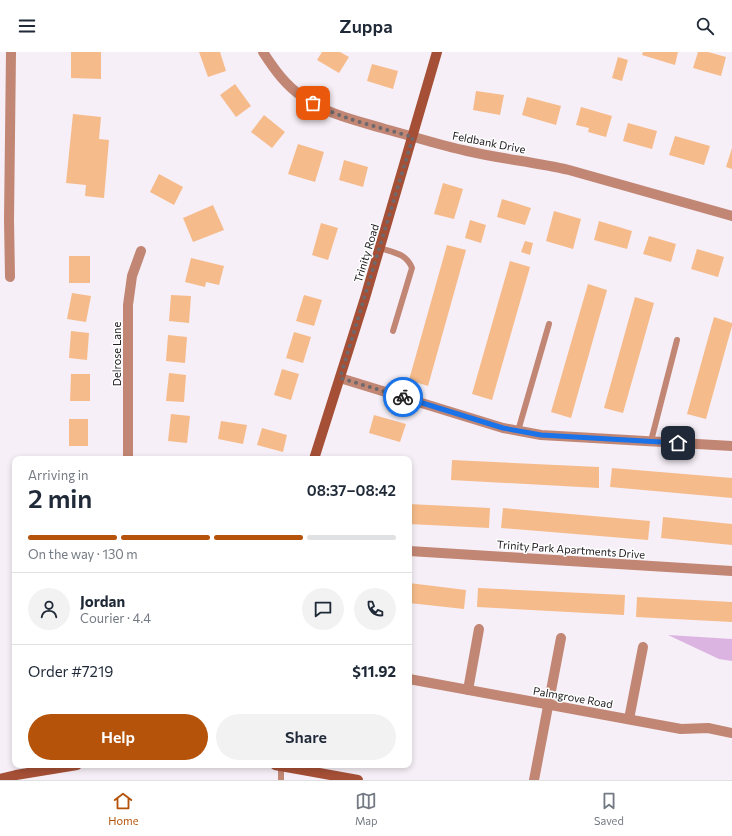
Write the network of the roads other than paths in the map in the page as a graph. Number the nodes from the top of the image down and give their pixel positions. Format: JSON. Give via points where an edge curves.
{"nodes":[{"id":1,"x":11,"y":52,"type":"edge"},
{"id":2,"x":263,"y":52,"type":"edge"},
{"id":3,"x":437,"y":52,"type":"edge"},
{"id":4,"x":413,"y":137,"type":"junction"},
{"id":5,"x":5,"y":146,"type":"edge"},
{"id":6,"x":732,"y":216,"type":"edge"},
{"id":7,"x":380,"y":248,"type":"junction"},
{"id":8,"x":141,"y":251,"type":"dead end"},
{"id":9,"x":10,"y":277,"type":"dead end"},
{"id":10,"x":549,"y":324,"type":"dead end"},
{"id":11,"x":392,"y":331,"type":"dead end"},
{"id":12,"x":677,"y":340,"type":"dead end"},
{"id":13,"x":340,"y":378,"type":"junction"},
{"id":14,"x":518,"y":431,"type":"junction"},
{"id":15,"x":651,"y":441,"type":"junction"},
{"id":16,"x":732,"y":446,"type":"edge"},
{"id":17,"x":128,"y":456,"type":"edge"},
{"id":18,"x":315,"y":456,"type":"edge"},
{"id":19,"x":412,"y":551,"type":"edge"},
{"id":20,"x":732,"y":571,"type":"edge"},
{"id":21,"x":479,"y":629,"type":"dead end"},
{"id":22,"x":561,"y":638,"type":"dead end"},
{"id":23,"x":643,"y":647,"type":"dead end"},
{"id":24,"x":412,"y":680,"type":"edge"},
{"id":25,"x":468,"y":690,"type":"junction"},
{"id":26,"x":548,"y":705,"type":"junction"},
{"id":27,"x":629,"y":719,"type":"junction"},
{"id":28,"x":732,"y":733,"type":"edge"},
{"id":29,"x":66,"y":768,"type":"edge"},
{"id":30,"x":278,"y":768,"type":"edge"},
{"id":31,"x":289,"y":768,"type":"edge"},
{"id":32,"x":35,"y":776,"type":"edge"},
{"id":33,"x":0,"y":779,"type":"edge"},
{"id":34,"x":281,"y":780,"type":"edge"},
{"id":35,"x":358,"y":780,"type":"edge"},
{"id":36,"x":534,"y":780,"type":"edge"}],
"edges":[{"from":1,"to":5,"type":"street"},
{"from":2,"to":4,"type":"street","name":"Feldbank Drive","via":[[274,69],[294,90],[322,109]]},
{"from":3,"to":4,"type":"street","name":"Trinity Road"},
{"from":4,"to":6,"type":"street","name":"Feldbank Drive","via":[[468,151],[545,164]]},
{"from":4,"to":7,"type":"street","name":"Trinity Road"},
{"from":5,"to":9,"type":"street"},
{"from":7,"to":11,"type":"lane","via":[[402,256],[408,260],[412,268]]},
{"from":7,"to":13,"type":"street","name":"Trinity Road"},
{"from":8,"to":17,"type":"street","name":"Delrose Lane","via":[[132,276],[128,305]]},
{"from":10,"to":14,"type":"lane"},
{"from":12,"to":15,"type":"lane"},
{"from":13,"to":14,"type":"street"},
{"from":13,"to":18,"type":"street","name":"Trinity Road"},
{"from":14,"to":15,"type":"street","via":[[541,435]]},
{"from":15,"to":16,"type":"street"},
{"from":19,"to":20,"type":"street","name":"Trinity Park Apartments Drive"},
{"from":21,"to":25,"type":"street"},
{"from":22,"to":26,"type":"street"},
{"from":23,"to":27,"type":"street"},
{"from":24,"to":25,"type":"street","name":"Palmgrove Road"},
{"from":25,"to":26,"type":"street","name":"Palmgrove Road"},
{"from":26,"to":27,"type":"street","name":"Palmgrove Road"},
{"from":26,"to":36,"type":"street"},
{"from":27,"to":28,"type":"street","name":"Palmgrove Road"},
{"from":29,"to":32,"type":"street"},
{"from":30,"to":34,"type":"lane"},
{"from":31,"to":35,"type":"street"},
{"from":32,"to":33,"type":"street","via":[[16,775]]}]}
